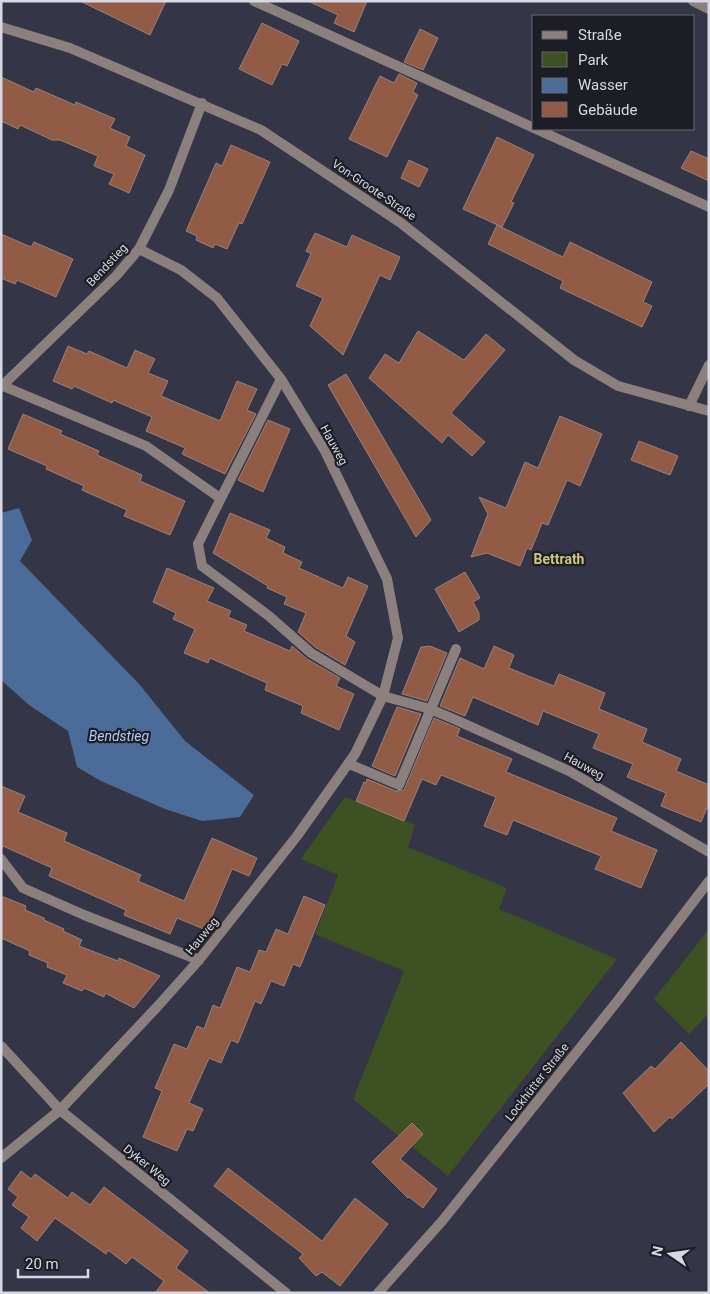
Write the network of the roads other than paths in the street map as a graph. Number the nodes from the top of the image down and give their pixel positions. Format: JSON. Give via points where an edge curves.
{"nodes":[{"id":1,"x":254,"y":1,"type":"edge"},
{"id":2,"x":693,"y":1,"type":"edge"},
{"id":3,"x":709,"y":9,"type":"edge"},
{"id":4,"x":1,"y":27,"type":"edge"},
{"id":5,"x":202,"y":104,"type":"junction"},
{"id":6,"x":532,"y":127,"type":"edge"},
{"id":7,"x":539,"y":130,"type":"edge"},
{"id":8,"x":709,"y":207,"type":"edge"},
{"id":9,"x":139,"y":249,"type":"junction"},
{"id":10,"x":709,"y":365,"type":"edge"},
{"id":11,"x":281,"y":379,"type":"junction"},
{"id":12,"x":2,"y":386,"type":"edge"},
{"id":13,"x":689,"y":406,"type":"junction"},
{"id":14,"x":709,"y":411,"type":"edge"},
{"id":15,"x":220,"y":498,"type":"junction"},
{"id":16,"x":456,"y":649,"type":"dead end"},
{"id":17,"x":383,"y":696,"type":"junction"},
{"id":18,"x":430,"y":709,"type":"junction"},
{"id":19,"x":349,"y":764,"type":"junction"},
{"id":20,"x":709,"y":852,"type":"edge"},
{"id":21,"x":1,"y":859,"type":"edge"},
{"id":22,"x":709,"y":881,"type":"edge"},
{"id":23,"x":199,"y":960,"type":"junction"},
{"id":24,"x":1,"y":1046,"type":"edge"},
{"id":25,"x":60,"y":1110,"type":"junction"},
{"id":26,"x":1,"y":1158,"type":"edge"},
{"id":27,"x":286,"y":1293,"type":"edge"},
{"id":28,"x":378,"y":1293,"type":"edge"}],
"edges":[{"from":1,"to":6,"type":"street"},
{"from":2,"to":3,"type":"street"},
{"from":4,"to":5,"type":"street","name":"Von-Groote-Straße","via":[[70,48]]},
{"from":5,"to":9,"type":"street","name":"Bendstieg","via":[[169,190]]},
{"from":5,"to":13,"type":"street","name":"Von-Groote-Straße","via":[[261,130],[401,222],[574,360],[618,386]]},
{"from":7,"to":8,"type":"street"},
{"from":9,"to":11,"type":"street","name":"Hauweg","via":[[182,270],[217,298]]},
{"from":9,"to":12,"type":"street","name":"Bendstieg","via":[[116,276]]},
{"from":10,"to":13,"type":"street"},
{"from":11,"to":15,"type":"street","name":"Hauweg"},
{"from":11,"to":17,"type":"street","name":"Hauweg","via":[[325,451],[387,579],[398,638]]},
{"from":12,"to":15,"type":"street","via":[[146,446]]},
{"from":13,"to":14,"type":"street","name":"Von-Groote-Straße"},
{"from":15,"to":17,"type":"street","name":"Hauweg","via":[[198,544],[202,566],[269,616],[311,653]]},
{"from":16,"to":18,"type":"street"},
{"from":17,"to":18,"type":"street","name":"Hauweg"},
{"from":17,"to":19,"type":"street","name":"Hauweg"},
{"from":18,"to":19,"type":"street","via":[[399,785]]},
{"from":18,"to":20,"type":"street","name":"Hauweg","via":[[569,771]]},
{"from":19,"to":23,"type":"street","name":"Hauweg","via":[[298,836]]},
{"from":21,"to":23,"type":"street","via":[[23,888]]},
{"from":22,"to":28,"type":"street","name":"Lockhütter Straße","via":[[443,1220]]},
{"from":23,"to":25,"type":"street","name":"Hauweg"},
{"from":24,"to":25,"type":"street","name":"Dyker Weg"},
{"from":25,"to":26,"type":"street","name":"Hauweg"},
{"from":25,"to":27,"type":"street","name":"Dyker Weg"}]}
